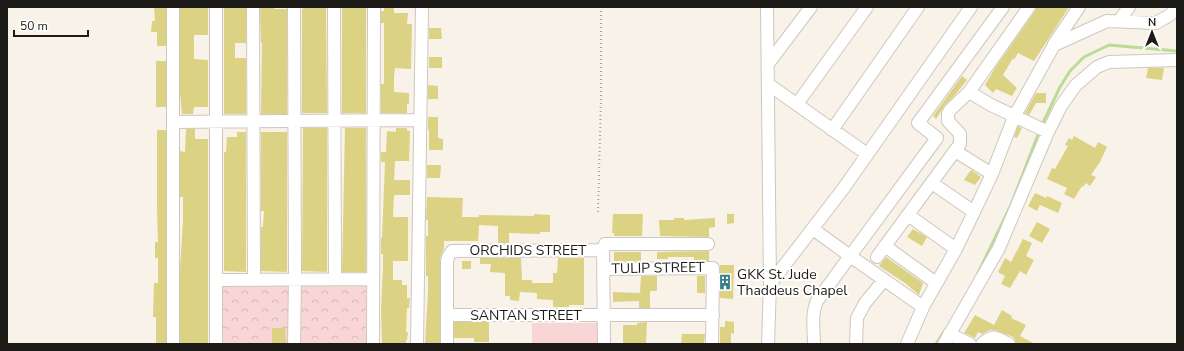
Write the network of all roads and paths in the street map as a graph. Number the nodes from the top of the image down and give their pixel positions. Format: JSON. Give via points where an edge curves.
{"nodes":[{"id":1,"x":173,"y":7,"type":"edge"},
{"id":2,"x":216,"y":7,"type":"edge"},
{"id":3,"x":253,"y":7,"type":"edge"},
{"id":4,"x":294,"y":7,"type":"edge"},
{"id":5,"x":334,"y":7,"type":"edge"},
{"id":6,"x":374,"y":7,"type":"edge"},
{"id":7,"x":422,"y":7,"type":"edge"},
{"id":8,"x":601,"y":7,"type":"edge"},
{"id":9,"x":767,"y":7,"type":"edge"},
{"id":10,"x":810,"y":7,"type":"edge"},
{"id":11,"x":867,"y":7,"type":"edge"},
{"id":12,"x":918,"y":7,"type":"edge"},
{"id":13,"x":971,"y":7,"type":"edge"},
{"id":14,"x":1003,"y":7,"type":"edge"},
{"id":15,"x":1029,"y":7,"type":"edge"},
{"id":16,"x":1129,"y":7,"type":"edge"},
{"id":17,"x":1177,"y":7,"type":"edge"},
{"id":18,"x":1077,"y":11,"type":"edge"},
{"id":19,"x":1119,"y":21,"type":"junction"},
{"id":20,"x":1088,"y":29,"type":"junction"},
{"id":21,"x":1054,"y":45,"type":"junction"},
{"id":22,"x":1177,"y":60,"type":"edge"},
{"id":23,"x":768,"y":64,"type":"junction"},
{"id":24,"x":768,"y":84,"type":"junction"},
{"id":25,"x":969,"y":92,"type":"junction"},
{"id":26,"x":797,"y":104,"type":"junction"},
{"id":27,"x":1014,"y":117,"type":"junction"},
{"id":28,"x":420,"y":120,"type":"junction"},
{"id":29,"x":254,"y":121,"type":"junction"},
{"id":30,"x":295,"y":121,"type":"junction"},
{"id":31,"x":334,"y":121,"type":"junction"},
{"id":32,"x":374,"y":121,"type":"junction"},
{"id":33,"x":173,"y":122,"type":"junction"},
{"id":34,"x":216,"y":122,"type":"junction"},
{"id":35,"x":832,"y":130,"type":"junction"},
{"id":36,"x":1047,"y":131,"type":"junction"},
{"id":37,"x":955,"y":151,"type":"junction"},
{"id":38,"x":867,"y":154,"type":"junction"},
{"id":39,"x":992,"y":174,"type":"junction"},
{"id":40,"x":932,"y":183,"type":"junction"},
{"id":41,"x":598,"y":212,"type":"dead end"},
{"id":42,"x":974,"y":212,"type":"junction"},
{"id":43,"x":908,"y":215,"type":"junction"},
{"id":44,"x":813,"y":229,"type":"junction"},
{"id":45,"x":708,"y":244,"type":"dead end"},
{"id":46,"x":885,"y":246,"type":"junction"},
{"id":47,"x":956,"y":249,"type":"junction"},
{"id":48,"x":603,"y":250,"type":"junction"},
{"id":49,"x":850,"y":256,"type":"junction"},
{"id":50,"x":877,"y":257,"type":"dead end"},
{"id":51,"x":603,"y":269,"type":"junction"},
{"id":52,"x":296,"y":279,"type":"junction"},
{"id":53,"x":335,"y":279,"type":"junction"},
{"id":54,"x":373,"y":279,"type":"junction"},
{"id":55,"x":216,"y":280,"type":"junction"},
{"id":56,"x":254,"y":280,"type":"junction"},
{"id":57,"x":884,"y":280,"type":"junction"},
{"id":58,"x":936,"y":283,"type":"junction"},
{"id":59,"x":770,"y":284,"type":"junction"},
{"id":60,"x":923,"y":307,"type":"junction"},
{"id":61,"x":448,"y":314,"type":"junction"},
{"id":62,"x":713,"y":315,"type":"junction"},
{"id":63,"x":604,"y":316,"type":"junction"},
{"id":64,"x":946,"y":339,"type":"edge"},
{"id":65,"x":173,"y":344,"type":"edge"},
{"id":66,"x":216,"y":344,"type":"edge"},
{"id":67,"x":294,"y":344,"type":"edge"},
{"id":68,"x":373,"y":344,"type":"edge"},
{"id":69,"x":417,"y":344,"type":"edge"},
{"id":70,"x":447,"y":344,"type":"edge"},
{"id":71,"x":604,"y":344,"type":"edge"},
{"id":72,"x":712,"y":344,"type":"edge"},
{"id":73,"x":768,"y":344,"type":"edge"},
{"id":74,"x":814,"y":344,"type":"edge"},
{"id":75,"x":856,"y":344,"type":"edge"},
{"id":76,"x":907,"y":344,"type":"edge"},
{"id":77,"x":970,"y":344,"type":"edge"},
{"id":78,"x":982,"y":344,"type":"edge"},
{"id":79,"x":1009,"y":344,"type":"edge"}],
"edges":[{"from":1,"to":33,"type":"street"},
{"from":2,"to":34,"type":"street"},
{"from":3,"to":29,"type":"street"},
{"from":4,"to":30,"type":"street"},
{"from":5,"to":31,"type":"street"},
{"from":6,"to":32,"type":"street"},
{"from":7,"to":28,"type":"street"},
{"from":8,"to":41,"type":"path"},
{"from":9,"to":23,"type":"street"},
{"from":10,"to":23,"type":"street"},
{"from":11,"to":26,"type":"street"},
{"from":12,"to":35,"type":"street"},
{"from":13,"to":38,"type":"street"},
{"from":14,"to":49,"type":"street","via":[[918,123],[937,138]]},
{"from":15,"to":25,"type":"street"},
{"from":16,"to":19,"type":"street"},
{"from":17,"to":19,"type":"street","via":[[1170,15],[1156,23]]},
{"from":18,"to":20,"type":"street"},
{"from":18,"to":21,"type":"street"},
{"from":19,"to":20,"type":"street","via":[[1107,21]]},
{"from":20,"to":21,"type":"street"},
{"from":21,"to":27,"type":"street"},
{"from":22,"to":36,"type":"street","via":[[1125,60],[1108,62],[1097,67],[1076,85]]},
{"from":23,"to":24,"type":"street"},
{"from":24,"to":26,"type":"street"},
{"from":24,"to":59,"type":"street"},
{"from":25,"to":27,"type":"street"},
{"from":25,"to":37,"type":"street","via":[[948,114],[948,121],[961,136],[960,144]]},
{"from":26,"to":35,"type":"street"},
{"from":27,"to":36,"type":"street"},
{"from":27,"to":39,"type":"street"},
{"from":28,"to":32,"type":"street"},
{"from":28,"to":69,"type":"street"},
{"from":29,"to":30,"type":"street"},
{"from":29,"to":34,"type":"street"},
{"from":29,"to":56,"type":"street"},
{"from":30,"to":31,"type":"street"},
{"from":30,"to":52,"type":"street"},
{"from":31,"to":32,"type":"street"},
{"from":31,"to":53,"type":"street"},
{"from":32,"to":54,"type":"street"},
{"from":33,"to":34,"type":"street"},
{"from":33,"to":65,"type":"street"},
{"from":34,"to":55,"type":"street"},
{"from":35,"to":38,"type":"street"},
{"from":36,"to":64,"type":"street","via":[[999,248]]},
{"from":37,"to":39,"type":"street"},
{"from":37,"to":40,"type":"street"},
{"from":38,"to":44,"type":"street"},
{"from":39,"to":42,"type":"street"},
{"from":40,"to":42,"type":"street"},
{"from":40,"to":43,"type":"street"},
{"from":42,"to":47,"type":"street"},
{"from":43,"to":46,"type":"street"},
{"from":43,"to":47,"type":"street"},
{"from":44,"to":49,"type":"street"},
{"from":44,"to":59,"type":"street"},
{"from":45,"to":48,"type":"street","via":[[605,244]]},
{"from":46,"to":50,"type":"street"},
{"from":46,"to":58,"type":"street"},
{"from":47,"to":58,"type":"street"},
{"from":48,"to":51,"type":"street"},
{"from":48,"to":61,"type":"street","name":"ORCHIDS STREET","via":[[452,250],[447,262]]},
{"from":49,"to":57,"type":"street"},
{"from":49,"to":74,"type":"street","via":[[815,306]]},
{"from":51,"to":62,"type":"street","name":"TULIP STREET","via":[[713,268]]},
{"from":51,"to":63,"type":"street"},
{"from":52,"to":53,"type":"street"},
{"from":52,"to":56,"type":"street"},
{"from":52,"to":67,"type":"street"},
{"from":53,"to":54,"type":"street"},
{"from":54,"to":68,"type":"street"},
{"from":55,"to":56,"type":"street"},
{"from":55,"to":66,"type":"street"},
{"from":57,"to":60,"type":"street"},
{"from":57,"to":75,"type":"street","via":[[865,303],[857,318]]},
{"from":58,"to":60,"type":"street"},
{"from":59,"to":73,"type":"street"},
{"from":60,"to":76,"type":"street"},
{"from":61,"to":63,"type":"street","name":"SANTAN STREET"},
{"from":61,"to":70,"type":"street"},
{"from":62,"to":63,"type":"street","name":"SANTAN STREET"},
{"from":62,"to":72,"type":"street"},
{"from":63,"to":71,"type":"street"},
{"from":64,"to":77,"type":"street"},
{"from":78,"to":79,"type":"street","via":[[989,337]]}]}
